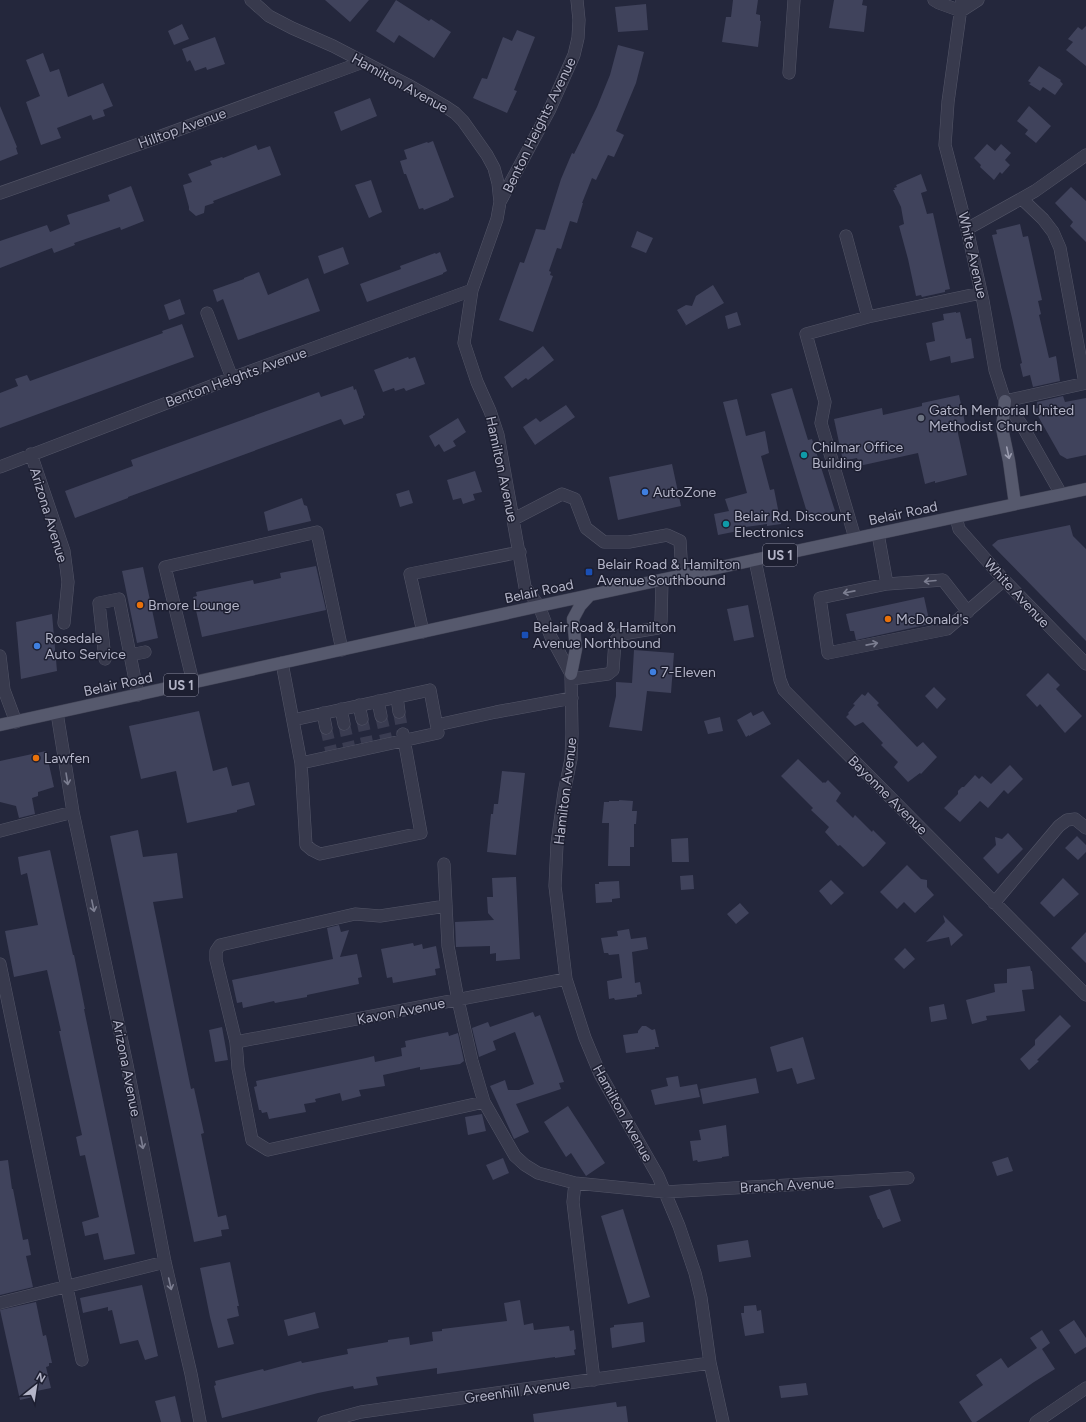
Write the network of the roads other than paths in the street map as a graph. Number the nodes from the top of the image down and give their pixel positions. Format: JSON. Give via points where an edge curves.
{"nodes":[{"id":1,"x":251,"y":0,"type":"edge"},
{"id":2,"x":577,"y":0,"type":"edge"},
{"id":3,"x":794,"y":0,"type":"edge"},
{"id":4,"x":934,"y":0,"type":"edge"},
{"id":5,"x":978,"y":0,"type":"edge"},
{"id":6,"x":962,"y":5,"type":"edge"},
{"id":7,"x":363,"y":62,"type":"junction"},
{"id":8,"x":789,"y":73,"type":"dead end"},
{"id":9,"x":1086,"y":156,"type":"edge"},
{"id":10,"x":0,"y":193,"type":"edge"},
{"id":11,"x":1022,"y":199,"type":"junction"},
{"id":12,"x":500,"y":202,"type":"junction"},
{"id":13,"x":967,"y":229,"type":"junction"},
{"id":14,"x":846,"y":236,"type":"dead end"},
{"id":15,"x":472,"y":290,"type":"junction"},
{"id":16,"x":981,"y":292,"type":"junction"},
{"id":17,"x":208,"y":313,"type":"dead end"},
{"id":18,"x":868,"y":317,"type":"junction"},
{"id":19,"x":232,"y":378,"type":"junction"},
{"id":20,"x":1086,"y":383,"type":"edge"},
{"id":21,"x":1005,"y":401,"type":"junction"},
{"id":22,"x":31,"y":454,"type":"junction"},
{"id":23,"x":0,"y":466,"type":"edge"},
{"id":24,"x":1086,"y":489,"type":"edge"},
{"id":25,"x":1061,"y":494,"type":"junction"},
{"id":26,"x":1015,"y":504,"type":"junction"},
{"id":27,"x":956,"y":517,"type":"junction"},
{"id":28,"x":514,"y":519,"type":"junction"},
{"id":29,"x":878,"y":534,"type":"junction"},
{"id":30,"x":855,"y":538,"type":"junction"},
{"id":31,"x":520,"y":552,"type":"junction"},
{"id":32,"x":755,"y":560,"type":"junction"},
{"id":33,"x":682,"y":576,"type":"junction"},
{"id":34,"x":662,"y":580,"type":"junction"},
{"id":35,"x":1004,"y":580,"type":"junction"},
{"id":36,"x":887,"y":584,"type":"junction"},
{"id":37,"x":590,"y":595,"type":"junction"},
{"id":38,"x":539,"y":606,"type":"junction"},
{"id":39,"x":968,"y":612,"type":"junction"},
{"id":40,"x":64,"y":623,"type":"dead end"},
{"id":41,"x":423,"y":632,"type":"junction"},
{"id":42,"x":342,"y":650,"type":"junction"},
{"id":43,"x":145,"y":652,"type":"dead end"},
{"id":44,"x":130,"y":655,"type":"junction"},
{"id":45,"x":0,"y":656,"type":"edge"},
{"id":46,"x":105,"y":660,"type":"dead end"},
{"id":47,"x":282,"y":663,"type":"junction"},
{"id":48,"x":1086,"y":664,"type":"edge"},
{"id":49,"x":571,"y":676,"type":"junction"},
{"id":50,"x":193,"y":682,"type":"junction"},
{"id":51,"x":2,"y":689,"type":"edge"},
{"id":52,"x":138,"y":695,"type":"junction"},
{"id":53,"x":397,"y":697,"type":"junction"},
{"id":54,"x":572,"y":698,"type":"junction"},
{"id":55,"x":378,"y":701,"type":"junction"},
{"id":56,"x":359,"y":706,"type":"junction"},
{"id":57,"x":341,"y":709,"type":"junction"},
{"id":58,"x":399,"y":712,"type":"tunnel mouth"},
{"id":59,"x":58,"y":713,"type":"junction"},
{"id":60,"x":324,"y":713,"type":"junction"},
{"id":61,"x":381,"y":716,"type":"tunnel mouth"},
{"id":62,"x":293,"y":720,"type":"junction"},
{"id":63,"x":362,"y":720,"type":"tunnel mouth"},
{"id":64,"x":16,"y":722,"type":"junction"},
{"id":65,"x":344,"y":724,"type":"tunnel mouth"},
{"id":66,"x":0,"y":725,"type":"edge"},
{"id":67,"x":437,"y":725,"type":"junction"},
{"id":68,"x":326,"y":728,"type":"tunnel mouth"},
{"id":69,"x":404,"y":737,"type":"junction"},
{"id":70,"x":301,"y":763,"type":"junction"},
{"id":71,"x":73,"y":812,"type":"junction"},
{"id":72,"x":1086,"y":828,"type":"edge"},
{"id":73,"x":0,"y":831,"type":"edge"},
{"id":74,"x":444,"y":864,"type":"dead end"},
{"id":75,"x":994,"y":903,"type":"junction"},
{"id":76,"x":446,"y":906,"type":"junction"},
{"id":77,"x":0,"y":964,"type":"edge"},
{"id":78,"x":566,"y":979,"type":"junction"},
{"id":79,"x":1086,"y":995,"type":"edge"},
{"id":80,"x":458,"y":1000,"type":"junction"},
{"id":81,"x":236,"y":1042,"type":"junction"},
{"id":82,"x":484,"y":1102,"type":"junction"},
{"id":83,"x":908,"y":1178,"type":"dead end"},
{"id":84,"x":575,"y":1183,"type":"junction"},
{"id":85,"x":665,"y":1192,"type":"junction"},
{"id":86,"x":165,"y":1262,"type":"junction"},
{"id":87,"x":67,"y":1285,"type":"junction"},
{"id":88,"x":0,"y":1303,"type":"edge"},
{"id":89,"x":82,"y":1360,"type":"dead end"},
{"id":90,"x":710,"y":1363,"type":"junction"},
{"id":91,"x":594,"y":1380,"type":"junction"},
{"id":92,"x":1086,"y":1388,"type":"edge"},
{"id":93,"x":200,"y":1422,"type":"edge"},
{"id":94,"x":324,"y":1422,"type":"edge"},
{"id":95,"x":723,"y":1422,"type":"edge"},
{"id":96,"x":1036,"y":1422,"type":"edge"}],
"edges":[{"from":1,"to":7,"type":"street","name":"Hamilton Avenue","via":[[269,16]]},
{"from":2,"to":12,"type":"street","name":"Benton Heights Avenue","via":[[579,20],[574,55],[549,111]]},
{"from":3,"to":8,"type":"street"},
{"from":4,"to":6,"type":"street","via":[[938,3]]},
{"from":5,"to":6,"type":"street"},
{"from":6,"to":13,"type":"street","name":"White Avenue","via":[[948,102],[945,145]]},
{"from":7,"to":10,"type":"street","name":"Hilltop Avenue"},
{"from":7,"to":12,"type":"street","name":"Hamilton Avenue","via":[[446,107],[463,121],[488,155],[494,168]]},
{"from":9,"to":11,"type":"street"},
{"from":11,"to":13,"type":"street"},
{"from":11,"to":20,"type":"street","via":[[1053,232],[1060,248]]},
{"from":12,"to":15,"type":"street","name":"Hamilton Avenue","via":[[497,219]]},
{"from":13,"to":16,"type":"street","name":"White Avenue"},
{"from":14,"to":18,"type":"street"},
{"from":15,"to":19,"type":"street","name":"Benton Heights Avenue"},
{"from":15,"to":28,"type":"street","name":"Hamilton Avenue","via":[[464,343],[498,435]]},
{"from":16,"to":18,"type":"street"},
{"from":16,"to":21,"type":"street","name":"White Avenue","via":[[996,370]]},
{"from":17,"to":19,"type":"street"},
{"from":18,"to":30,"type":"street","via":[[806,334],[826,402],[821,423]]},
{"from":19,"to":22,"type":"street","name":"Benton Heights Avenue"},
{"from":20,"to":21,"type":"street"},
{"from":21,"to":25,"type":"street","name":"White Avenue","via":[[1023,427]]},
{"from":21,"to":26,"type":"main road","one_way":true,"via":[[1002,428]]},
{"from":22,"to":23,"type":"street","name":"Benton Heights Avenue"},
{"from":22,"to":40,"type":"street","name":"Arizona Avenue","via":[[64,551],[68,582]]},
{"from":24,"to":25,"type":"main road","name":"Belair Road","number":"US 1"},
{"from":25,"to":26,"type":"main road","name":"Belair Road","number":"US 1"},
{"from":26,"to":27,"type":"main road","name":"Belair Road","number":"US 1"},
{"from":27,"to":29,"type":"main road","name":"Belair Road","number":"US 1"},
{"from":27,"to":35,"type":"street","name":"White Avenue","via":[[958,529]]},
{"from":28,"to":31,"type":"street","name":"Hamilton Avenue"},
{"from":28,"to":33,"type":"street","via":[[562,494],[575,499],[586,528],[604,542],[629,542],[667,535],[680,541]]},
{"from":29,"to":30,"type":"main road","name":"Belair Road","number":"US 1"},
{"from":29,"to":36,"type":"street"},
{"from":30,"to":32,"type":"main road","name":"Belair Road","number":"US 1"},
{"from":31,"to":38,"type":"street","name":"Hamilton Avenue","via":[[525,587]]},
{"from":31,"to":41,"type":"street","via":[[410,574]]},
{"from":32,"to":33,"type":"main road","name":"Belair Road","number":"US 1"},
{"from":32,"to":75,"type":"street","name":"Bayonne Avenue","via":[[784,690]]},
{"from":33,"to":34,"type":"main road","name":"Belair Road","number":"US 1"},
{"from":34,"to":37,"type":"main road","name":"Belair Road","number":"US 1"},
{"from":34,"to":49,"type":"street","via":[[661,621],[658,628],[622,634],[615,641],[612,670],[608,674]]},
{"from":35,"to":39,"type":"street"},
{"from":35,"to":48,"type":"street","name":"White Avenue"},
{"from":39,"to":36,"type":"street","one_way":true,"via":[[943,580]]},
{"from":36,"to":39,"type":"street","one_way":true,"via":[[820,598],[828,653],[947,629]]},
{"from":37,"to":38,"type":"main road","name":"Belair Road","number":"US 1"},
{"from":37,"to":49,"type":"main road","via":[[573,619],[576,649]]},
{"from":38,"to":41,"type":"main road","name":"Belair Road","number":"US 1"},
{"from":38,"to":49,"type":"street","name":"Hamilton Avenue"},
{"from":41,"to":42,"type":"main road","name":"Belair Road","number":"US 1"},
{"from":42,"to":47,"type":"main road","name":"Belair Road","number":"US 1"},
{"from":42,"to":50,"type":"street","via":[[317,532],[165,568]]},
{"from":43,"to":44,"type":"street"},
{"from":44,"to":46,"type":"street","via":[[119,599],[99,603]]},
{"from":44,"to":52,"type":"street"},
{"from":45,"to":51,"type":"street"},
{"from":47,"to":50,"type":"main road","name":"Belair Road","number":"US 1"},
{"from":47,"to":62,"type":"street"},
{"from":49,"to":54,"type":"street","name":"Hamilton Avenue"},
{"from":50,"to":52,"type":"main road","name":"Belair Road","number":"US 1"},
{"from":51,"to":64,"type":"street"},
{"from":52,"to":59,"type":"main road","name":"Belair Road","number":"US 1"},
{"from":53,"to":55,"type":"street"},
{"from":53,"to":58,"type":"street"},
{"from":53,"to":67,"type":"street","via":[[430,690]]},
{"from":54,"to":67,"type":"street"},
{"from":54,"to":78,"type":"street","name":"Hamilton Avenue","via":[[571,759],[557,844],[555,886]]},
{"from":55,"to":56,"type":"street"},
{"from":55,"to":61,"type":"street"},
{"from":56,"to":57,"type":"street"},
{"from":56,"to":63,"type":"street"},
{"from":57,"to":60,"type":"street"},
{"from":57,"to":65,"type":"street"},
{"from":59,"to":64,"type":"main road","name":"Belair Road","number":"US 1"},
{"from":59,"to":71,"type":"street","name":"Arizona Avenue","one_way":true},
{"from":60,"to":62,"type":"street"},
{"from":60,"to":68,"type":"street"},
{"from":62,"to":70,"type":"street"},
{"from":64,"to":66,"type":"main road","name":"Belair Road","number":"US 1"},
{"from":67,"to":69,"type":"street","via":[[438,733]]},
{"from":69,"to":70,"type":"street","via":[[331,753]]},
{"from":69,"to":70,"type":"street","via":[[421,833],[320,854],[312,850],[306,845]]},
{"from":71,"to":73,"type":"street"},
{"from":71,"to":86,"type":"street","name":"Arizona Avenue","one_way":true,"via":[[127,1065]]},
{"from":72,"to":75,"type":"street","via":[[1075,819],[1067,820],[1059,826]]},
{"from":74,"to":76,"type":"street","name":"Branch Avenue"},
{"from":75,"to":79,"type":"street","name":"Bayonne Avenue"},
{"from":76,"to":80,"type":"street","name":"Branch Avenue","via":[[448,946]]},
{"from":76,"to":81,"type":"street","via":[[380,916],[355,914],[220,945],[216,951],[216,960]]},
{"from":77,"to":87,"type":"street"},
{"from":78,"to":80,"type":"street","name":"Kavon Avenue"},
{"from":78,"to":85,"type":"street","name":"Hamilton Avenue","via":[[600,1074]]},
{"from":80,"to":81,"type":"street","name":"Kavon Avenue"},
{"from":80,"to":82,"type":"street","name":"Branch Avenue"},
{"from":81,"to":82,"type":"street","via":[[238,1068],[252,1140],[268,1150]]},
{"from":82,"to":84,"type":"street","name":"Branch Avenue","via":[[515,1156],[526,1166],[538,1173]]},
{"from":83,"to":85,"type":"street","name":"Branch Avenue"},
{"from":84,"to":85,"type":"street","name":"Branch Avenue"},
{"from":84,"to":91,"type":"street","via":[[573,1202]]},
{"from":85,"to":90,"type":"street","name":"Hamilton Avenue","via":[[695,1273]]},
{"from":86,"to":87,"type":"street"},
{"from":86,"to":93,"type":"street","name":"Arizona Avenue","one_way":true,"via":[[192,1374]]},
{"from":87,"to":88,"type":"street"},
{"from":87,"to":89,"type":"street"},
{"from":90,"to":91,"type":"street","name":"Greenhill Avenue"},
{"from":90,"to":95,"type":"street","name":"Hamilton Avenue"},
{"from":91,"to":94,"type":"street","name":"Greenhill Avenue","via":[[362,1412]]},
{"from":92,"to":96,"type":"street"}]}
